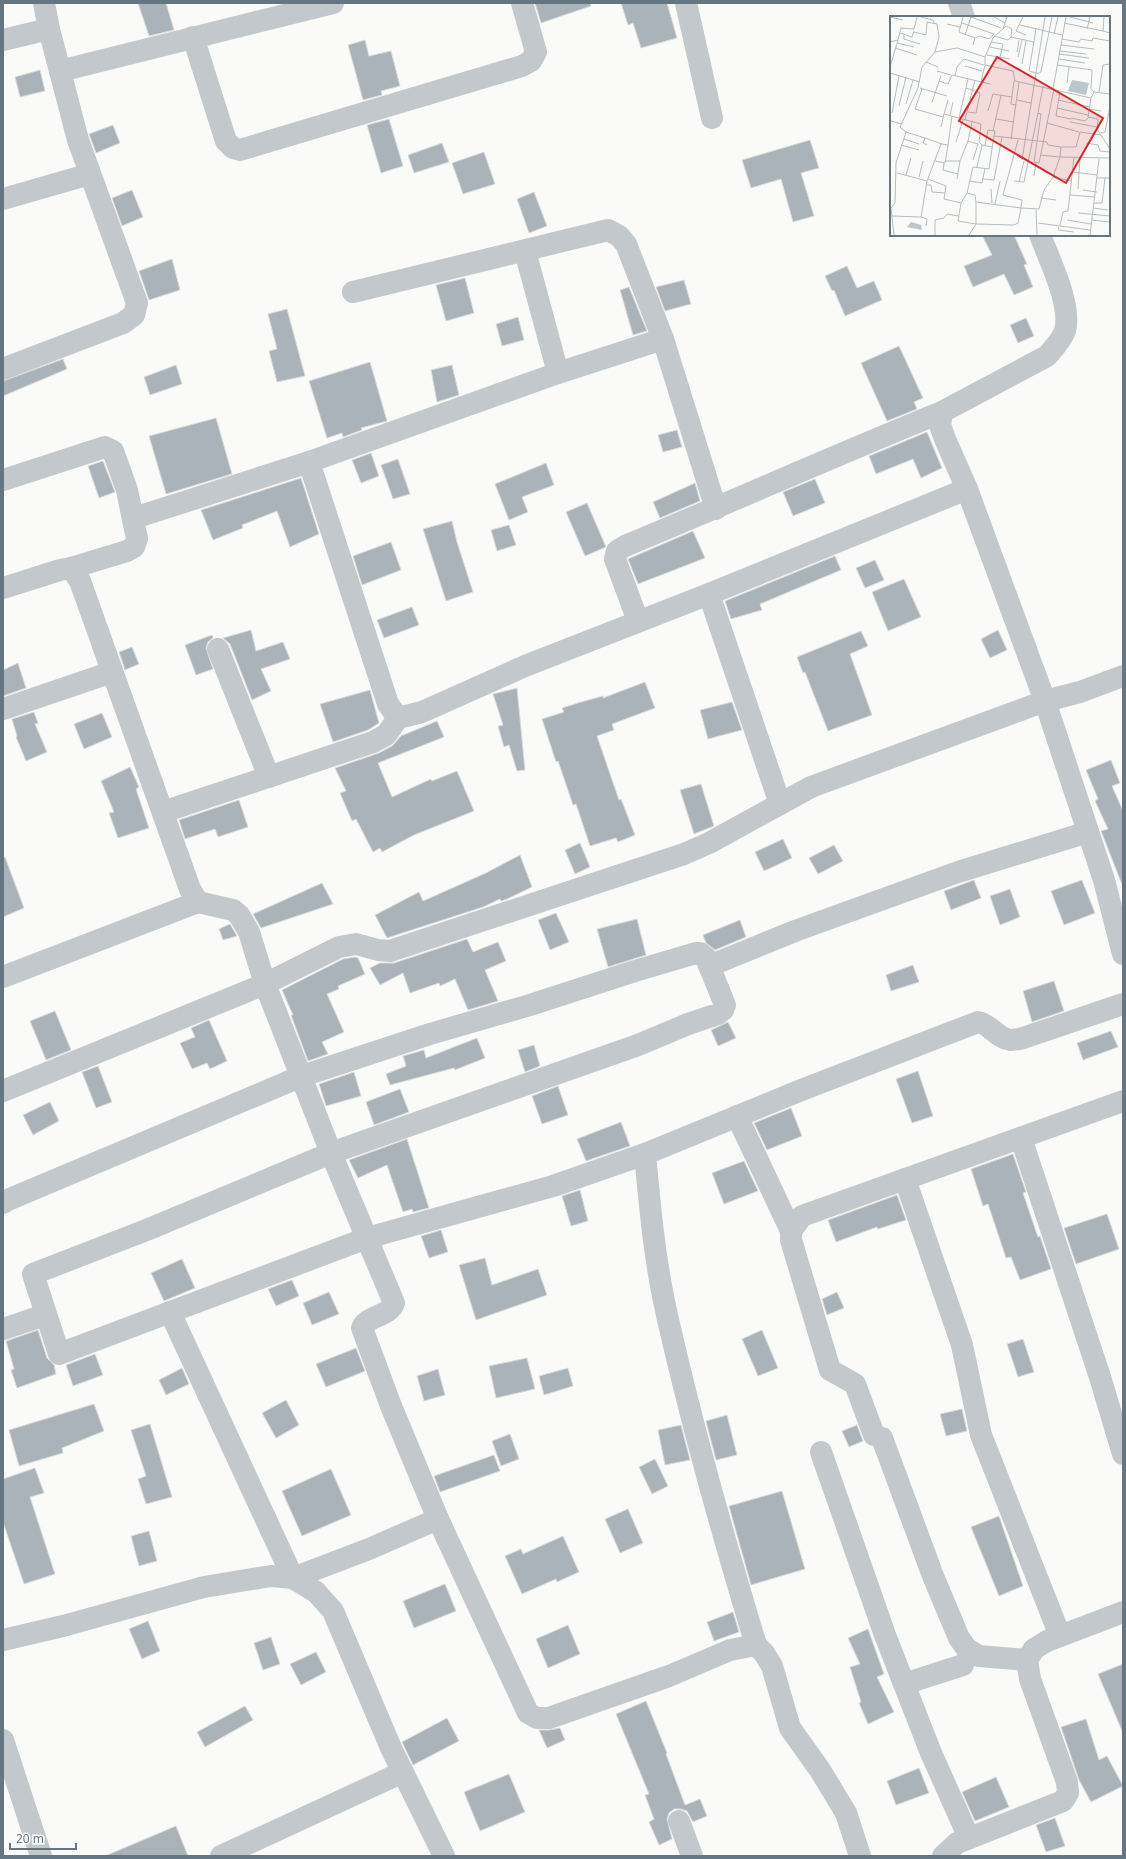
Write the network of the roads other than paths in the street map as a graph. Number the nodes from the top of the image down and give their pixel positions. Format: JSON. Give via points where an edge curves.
{"nodes":[{"id":1,"x":44,"y":3,"type":"edge"},
{"id":2,"x":333,"y":3,"type":"edge"},
{"id":3,"x":522,"y":3,"type":"edge"},
{"id":4,"x":686,"y":3,"type":"edge"},
{"id":5,"x":959,"y":3,"type":"edge"},
{"id":6,"x":964,"y":16,"type":"edge"},
{"id":7,"x":48,"y":29,"type":"junction"},
{"id":8,"x":193,"y":37,"type":"junction"},
{"id":9,"x":3,"y":40,"type":"edge"},
{"id":10,"x":60,"y":71,"type":"junction"},
{"id":11,"x":712,"y":118,"type":"dead end"},
{"id":12,"x":90,"y":174,"type":"junction"},
{"id":13,"x":3,"y":199,"type":"edge"},
{"id":14,"x":1040,"y":236,"type":"edge"},
{"id":15,"x":525,"y":251,"type":"junction"},
{"id":16,"x":353,"y":292,"type":"dead end"},
{"id":17,"x":663,"y":339,"type":"junction"},
{"id":18,"x":3,"y":369,"type":"edge"},
{"id":19,"x":558,"y":374,"type":"junction"},
{"id":20,"x":942,"y":412,"type":"junction"},
{"id":21,"x":309,"y":462,"type":"junction"},
{"id":22,"x":3,"y":480,"type":"edge"},
{"id":23,"x":967,"y":489,"type":"junction"},
{"id":24,"x":716,"y":509,"type":"junction"},
{"id":25,"x":134,"y":518,"type":"junction"},
{"id":26,"x":71,"y":568,"type":"junction"},
{"id":27,"x":3,"y":588,"type":"edge"},
{"id":28,"x":709,"y":594,"type":"junction"},
{"id":29,"x":638,"y":621,"type":"junction"},
{"id":30,"x":218,"y":649,"type":"dead end"},
{"id":31,"x":112,"y":672,"type":"junction"},
{"id":32,"x":1123,"y":676,"type":"edge"},
{"id":33,"x":1045,"y":701,"type":"junction"},
{"id":34,"x":3,"y":709,"type":"edge"},
{"id":35,"x":398,"y":718,"type":"junction"},
{"id":36,"x":269,"y":777,"type":"junction"},
{"id":37,"x":780,"y":804,"type":"junction"},
{"id":38,"x":163,"y":812,"type":"junction"},
{"id":39,"x":1088,"y":832,"type":"junction"},
{"id":40,"x":198,"y":902,"type":"junction"},
{"id":41,"x":1123,"y":954,"type":"edge"},
{"id":42,"x":709,"y":966,"type":"junction"},
{"id":43,"x":3,"y":977,"type":"edge"},
{"id":44,"x":265,"y":984,"type":"junction"},
{"id":45,"x":1123,"y":1004,"type":"edge"},
{"id":46,"x":302,"y":1076,"type":"junction"},
{"id":47,"x":3,"y":1091,"type":"edge"},
{"id":48,"x":1123,"y":1101,"type":"edge"},
{"id":49,"x":737,"y":1116,"type":"junction"},
{"id":50,"x":1021,"y":1138,"type":"junction"},
{"id":51,"x":331,"y":1154,"type":"junction"},
{"id":52,"x":645,"y":1154,"type":"junction"},
{"id":53,"x":906,"y":1179,"type":"junction"},
{"id":54,"x":3,"y":1203,"type":"edge"},
{"id":55,"x":791,"y":1231,"type":"junction"},
{"id":56,"x":367,"y":1238,"type":"junction"},
{"id":57,"x":170,"y":1312,"type":"junction"},
{"id":58,"x":45,"y":1316,"type":"junction"},
{"id":59,"x":3,"y":1329,"type":"edge"},
{"id":60,"x":821,"y":1452,"type":"dead end"},
{"id":61,"x":1123,"y":1454,"type":"edge"},
{"id":62,"x":438,"y":1519,"type":"junction"},
{"id":63,"x":293,"y":1578,"type":"junction"},
{"id":64,"x":1123,"y":1612,"type":"edge"},
{"id":65,"x":1060,"y":1636,"type":"junction"},
{"id":66,"x":3,"y":1640,"type":"edge"},
{"id":67,"x":756,"y":1645,"type":"junction"},
{"id":68,"x":1028,"y":1660,"type":"junction"},
{"id":69,"x":962,"y":1665,"type":"dead end"},
{"id":70,"x":904,"y":1684,"type":"junction"},
{"id":71,"x":3,"y":1740,"type":"edge"},
{"id":72,"x":403,"y":1772,"type":"junction"},
{"id":73,"x":679,"y":1821,"type":"dead end"},
{"id":74,"x":969,"y":1838,"type":"junction"},
{"id":75,"x":437,"y":1854,"type":"edge"},
{"id":76,"x":41,"y":1856,"type":"edge"},
{"id":77,"x":221,"y":1856,"type":"edge"},
{"id":78,"x":692,"y":1856,"type":"edge"},
{"id":79,"x":860,"y":1856,"type":"edge"},
{"id":80,"x":943,"y":1856,"type":"edge"}],
"edges":[{"from":1,"to":7,"type":"street"},
{"from":2,"to":8,"type":"street"},
{"from":3,"to":8,"type":"street","via":[[536,52],[532,61],[240,150],[233,148],[226,141]]},
{"from":4,"to":11,"type":"street"},
{"from":5,"to":6,"type":"street"},
{"from":7,"to":9,"type":"street"},
{"from":7,"to":10,"type":"street"},
{"from":8,"to":10,"type":"street"},
{"from":10,"to":12,"type":"street"},
{"from":12,"to":13,"type":"street"},
{"from":12,"to":18,"type":"street","via":[[137,303],[134,314],[123,324]]},
{"from":14,"to":20,"type":"street","via":[[1063,299],[1066,317],[1065,330],[1058,344],[1047,356]]},
{"from":15,"to":16,"type":"street"},
{"from":15,"to":17,"type":"street","via":[[608,230],[619,236],[626,244]]},
{"from":15,"to":19,"type":"street"},
{"from":17,"to":19,"type":"street"},
{"from":17,"to":24,"type":"street"},
{"from":19,"to":21,"type":"street"},
{"from":20,"to":23,"type":"street","via":[[940,424]]},
{"from":20,"to":24,"type":"street"},
{"from":21,"to":25,"type":"street"},
{"from":21,"to":35,"type":"street","via":[[388,704]]},
{"from":22,"to":25,"type":"street","via":[[106,447],[113,451],[117,460]]},
{"from":23,"to":28,"type":"street"},
{"from":23,"to":33,"type":"street"},
{"from":24,"to":29,"type":"street","via":[[617,551],[615,559]]},
{"from":25,"to":26,"type":"street","via":[[137,539],[134,547]]},
{"from":26,"to":27,"type":"street"},
{"from":26,"to":31,"type":"street","via":[[80,581]]},
{"from":28,"to":29,"type":"street"},
{"from":28,"to":37,"type":"street"},
{"from":29,"to":35,"type":"street","via":[[525,666],[422,712]]},
{"from":30,"to":36,"type":"street"},
{"from":31,"to":34,"type":"street"},
{"from":31,"to":38,"type":"street"},
{"from":32,"to":33,"type":"street","via":[[1080,692]]},
{"from":33,"to":37,"type":"street","via":[[811,787]]},
{"from":33,"to":39,"type":"street"},
{"from":35,"to":36,"type":"street","via":[[386,735],[372,742]]},
{"from":36,"to":38,"type":"street"},
{"from":37,"to":44,"type":"street","via":[[709,843],[663,861],[390,951],[356,944],[339,947]]},
{"from":38,"to":40,"type":"street","via":[[190,889]]},
{"from":39,"to":41,"type":"street","via":[[1104,880]]},
{"from":39,"to":42,"type":"street","via":[[958,872],[795,931]]},
{"from":40,"to":43,"type":"street"},
{"from":40,"to":44,"type":"street","via":[[226,907],[239,915],[249,932]]},
{"from":42,"to":46,"type":"street","via":[[706,958],[696,953]]},
{"from":42,"to":51,"type":"street","via":[[725,1005],[718,1014]]},
{"from":44,"to":46,"type":"street"},
{"from":44,"to":47,"type":"street"},
{"from":45,"to":49,"type":"street","via":[[1023,1038],[1010,1040],[978,1022]]},
{"from":46,"to":51,"type":"street"},
{"from":46,"to":54,"type":"street"},
{"from":48,"to":50,"type":"street"},
{"from":49,"to":52,"type":"street"},
{"from":49,"to":55,"type":"street"},
{"from":50,"to":53,"type":"street"},
{"from":50,"to":61,"type":"street"},
{"from":51,"to":56,"type":"street"},
{"from":51,"to":58,"type":"street","via":[[33,1274]]},
{"from":52,"to":56,"type":"street","via":[[553,1186]]},
{"from":52,"to":67,"type":"street","via":[[652,1223],[667,1314],[722,1530]]},
{"from":53,"to":55,"type":"street","via":[[802,1216]]},
{"from":53,"to":65,"type":"street","via":[[962,1346],[981,1435]]},
{"from":55,"to":68,"type":"street","via":[[791,1240],[830,1370],[855,1384],[959,1638],[967,1649],[979,1656]]},
{"from":56,"to":57,"type":"street"},
{"from":56,"to":62,"type":"street","via":[[394,1304],[362,1328]]},
{"from":57,"to":58,"type":"street","via":[[59,1354]]},
{"from":57,"to":63,"type":"street"},
{"from":58,"to":59,"type":"street"},
{"from":60,"to":70,"type":"street"},
{"from":62,"to":63,"type":"street"},
{"from":62,"to":67,"type":"street","via":[[528,1713],[537,1718],[549,1718],[668,1676],[730,1650]]},
{"from":63,"to":66,"type":"street","via":[[271,1576],[204,1587]]},
{"from":63,"to":72,"type":"street","via":[[316,1592],[333,1611]]},
{"from":64,"to":65,"type":"street"},
{"from":65,"to":68,"type":"street","via":[[1034,1649]]},
{"from":67,"to":79,"type":"street","via":[[772,1666],[790,1728],[846,1813]]},
{"from":68,"to":74,"type":"street","via":[[1030,1679],[1067,1782],[1068,1793],[1063,1801]]},
{"from":69,"to":70,"type":"street"},
{"from":70,"to":74,"type":"street"},
{"from":71,"to":76,"type":"street"},
{"from":72,"to":75,"type":"street"},
{"from":72,"to":77,"type":"street"},
{"from":73,"to":78,"type":"street"},
{"from":74,"to":80,"type":"street","via":[[956,1843]]}]}
